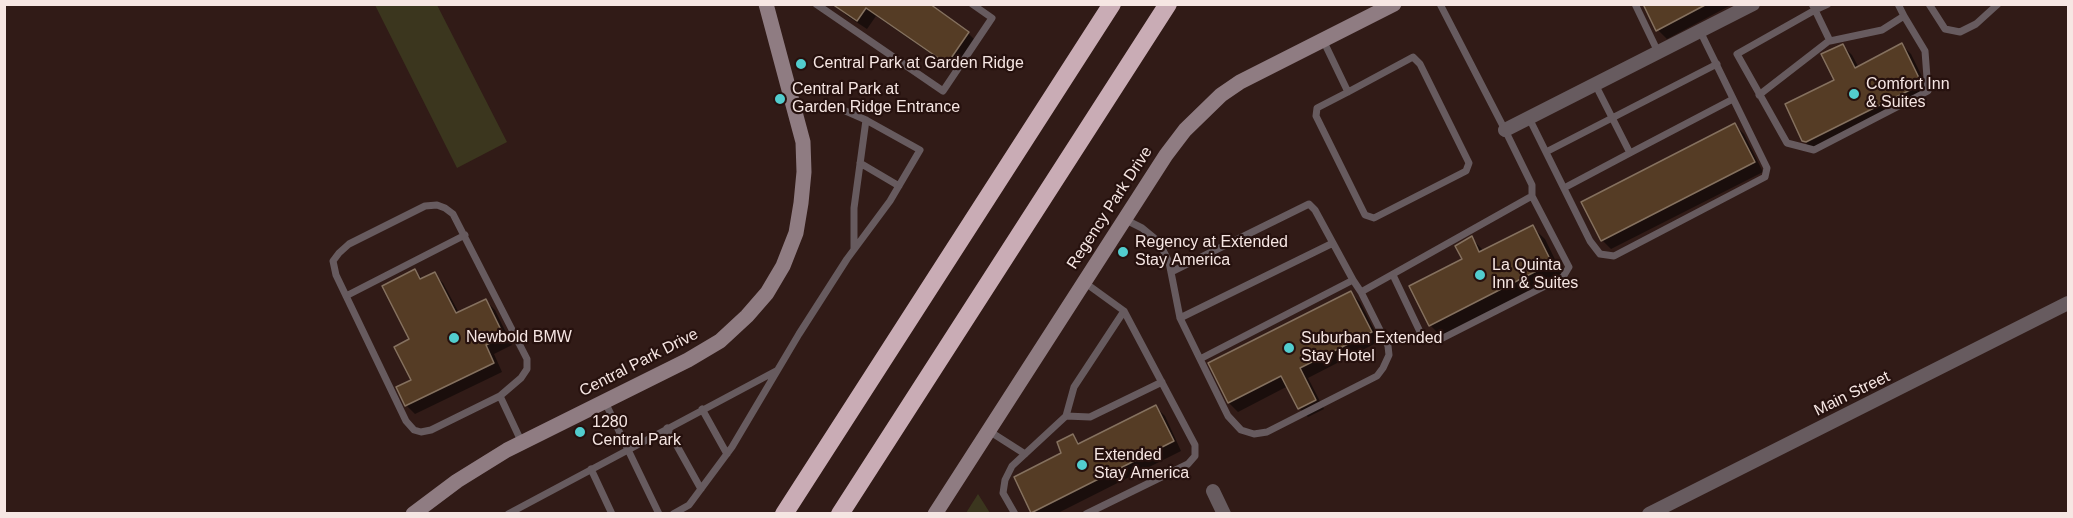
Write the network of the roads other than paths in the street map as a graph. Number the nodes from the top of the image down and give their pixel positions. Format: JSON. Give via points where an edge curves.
{"nodes":[{"id":1,"x":816,"y":4,"type":"edge"},
{"id":2,"x":972,"y":4,"type":"edge"},
{"id":3,"x":1112,"y":4,"type":"edge"},
{"id":4,"x":1168,"y":4,"type":"edge"},
{"id":5,"x":1394,"y":4,"type":"edge"},
{"id":6,"x":1440,"y":4,"type":"edge"},
{"id":7,"x":1635,"y":4,"type":"edge"},
{"id":8,"x":1753,"y":4,"type":"edge"},
{"id":9,"x":1828,"y":4,"type":"edge"},
{"id":10,"x":1898,"y":4,"type":"edge"},
{"id":11,"x":1929,"y":4,"type":"edge"},
{"id":12,"x":1998,"y":4,"type":"edge"},
{"id":13,"x":766,"y":5,"type":"edge"},
{"id":14,"x":1814,"y":7,"type":"edge"},
{"id":15,"x":1904,"y":16,"type":"junction"},
{"id":16,"x":1700,"y":31,"type":"junction"},
{"id":17,"x":1323,"y":40,"type":"junction"},
{"id":18,"x":1830,"y":40,"type":"junction"},
{"id":19,"x":1658,"y":51,"type":"junction"},
{"id":20,"x":1717,"y":64,"type":"junction"},
{"id":21,"x":1595,"y":84,"type":"junction"},
{"id":22,"x":1348,"y":92,"type":"junction"},
{"id":23,"x":1759,"y":95,"type":"junction"},
{"id":24,"x":1733,"y":99,"type":"junction"},
{"id":25,"x":795,"y":106,"type":"junction"},
{"id":26,"x":1529,"y":118,"type":"junction"},
{"id":27,"x":1612,"y":118,"type":"junction"},
{"id":28,"x":866,"y":120,"type":"junction"},
{"id":29,"x":1505,"y":130,"type":"junction"},
{"id":30,"x":1546,"y":152,"type":"junction"},
{"id":31,"x":1630,"y":153,"type":"junction"},
{"id":32,"x":860,"y":163,"type":"junction"},
{"id":33,"x":899,"y":186,"type":"junction"},
{"id":34,"x":1564,"y":188,"type":"junction"},
{"id":35,"x":1532,"y":196,"type":"junction"},
{"id":36,"x":1124,"y":219,"type":"junction"},
{"id":37,"x":465,"y":235,"type":"junction"},
{"id":38,"x":1333,"y":243,"type":"junction"},
{"id":39,"x":854,"y":250,"type":"junction"},
{"id":40,"x":1171,"y":272,"type":"junction"},
{"id":41,"x":1393,"y":275,"type":"junction"},
{"id":42,"x":1353,"y":280,"type":"junction"},
{"id":43,"x":1084,"y":282,"type":"junction"},
{"id":44,"x":1361,"y":292,"type":"junction"},
{"id":45,"x":346,"y":296,"type":"junction"},
{"id":46,"x":2068,"y":303,"type":"edge"},
{"id":47,"x":1124,"y":311,"type":"junction"},
{"id":48,"x":1180,"y":318,"type":"junction"},
{"id":49,"x":1200,"y":359,"type":"junction"},
{"id":50,"x":778,"y":370,"type":"junction"},
{"id":51,"x":1162,"y":382,"type":"junction"},
{"id":52,"x":500,"y":396,"type":"junction"},
{"id":53,"x":605,"y":402,"type":"junction"},
{"id":54,"x":702,"y":409,"type":"junction"},
{"id":55,"x":1066,"y":416,"type":"junction"},
{"id":56,"x":667,"y":428,"type":"junction"},
{"id":57,"x":988,"y":430,"type":"junction"},
{"id":58,"x":522,"y":443,"type":"junction"},
{"id":59,"x":628,"y":449,"type":"junction"},
{"id":60,"x":727,"y":454,"type":"junction"},
{"id":61,"x":1025,"y":454,"type":"junction"},
{"id":62,"x":591,"y":469,"type":"junction"},
{"id":63,"x":701,"y":489,"type":"junction"},
{"id":64,"x":1213,"y":491,"type":"dead end"},
{"id":65,"x":413,"y":513,"type":"edge"},
{"id":66,"x":508,"y":513,"type":"edge"},
{"id":67,"x":612,"y":513,"type":"edge"},
{"id":68,"x":659,"y":513,"type":"edge"},
{"id":69,"x":673,"y":513,"type":"edge"},
{"id":70,"x":784,"y":513,"type":"edge"},
{"id":71,"x":840,"y":513,"type":"edge"},
{"id":72,"x":934,"y":513,"type":"edge"},
{"id":73,"x":1015,"y":513,"type":"edge"},
{"id":74,"x":1086,"y":513,"type":"edge"},
{"id":75,"x":1224,"y":513,"type":"edge"},
{"id":76,"x":1648,"y":513,"type":"edge"}],
"edges":[{"from":1,"to":2,"type":"lane","via":[[943,91],[992,18]]},
{"from":3,"to":70,"type":"highway"},
{"from":4,"to":71,"type":"highway"},
{"from":5,"to":17,"type":"street","name":"Regency Park Drive"},
{"from":6,"to":29,"type":"lane"},
{"from":7,"to":19,"type":"lane"},
{"from":8,"to":16,"type":"street"},
{"from":9,"to":14,"type":"lane"},
{"from":10,"to":15,"type":"lane"},
{"from":11,"to":12,"type":"lane","via":[[1945,29],[1960,32],[1976,24]]},
{"from":13,"to":25,"type":"street","name":"Central Park Drive"},
{"from":14,"to":18,"type":"lane"},
{"from":14,"to":23,"type":"lane","via":[[1737,54]]},
{"from":15,"to":18,"type":"lane","via":[[1882,30]]},
{"from":15,"to":23,"type":"lane","via":[[1925,51],[1928,91],[1814,150],[1786,143]]},
{"from":16,"to":19,"type":"street"},
{"from":16,"to":20,"type":"lane"},
{"from":17,"to":22,"type":"lane"},
{"from":17,"to":36,"type":"street","name":"Regency Park Drive","via":[[1240,82],[1208,106],[1166,155]]},
{"from":18,"to":23,"type":"lane"},
{"from":19,"to":21,"type":"street"},
{"from":20,"to":24,"type":"lane"},
{"from":20,"to":27,"type":"lane"},
{"from":21,"to":26,"type":"street"},
{"from":21,"to":27,"type":"lane"},
{"from":22,"to":22,"type":"lane","via":[[1413,57],[1469,163],[1466,171],[1374,218],[1365,215],[1316,116],[1317,108]]},
{"from":24,"to":31,"type":"lane"},
{"from":24,"to":34,"type":"lane","via":[[1767,168],[1766,177],[1614,256],[1600,254],[1590,241]]},
{"from":25,"to":28,"type":"lane","via":[[832,105]]},
{"from":25,"to":53,"type":"street","name":"Central Park Drive","via":[[803,142],[801,203],[796,233],[767,293],[720,341]]},
{"from":26,"to":29,"type":"street"},
{"from":26,"to":30,"type":"lane"},
{"from":27,"to":30,"type":"lane"},
{"from":27,"to":31,"type":"lane"},
{"from":28,"to":32,"type":"lane"},
{"from":28,"to":33,"type":"lane","via":[[920,150]]},
{"from":29,"to":35,"type":"lane","via":[[1532,185]]},
{"from":30,"to":34,"type":"lane"},
{"from":31,"to":34,"type":"lane"},
{"from":32,"to":33,"type":"lane"},
{"from":32,"to":39,"type":"lane"},
{"from":33,"to":39,"type":"lane"},
{"from":35,"to":41,"type":"lane"},
{"from":35,"to":41,"type":"lane","via":[[1569,267],[1563,277],[1437,341],[1423,338]]},
{"from":36,"to":40,"type":"lane","via":[[1159,242]]},
{"from":36,"to":43,"type":"street","name":"Regency Park Drive"},
{"from":37,"to":45,"type":"lane"},
{"from":37,"to":45,"type":"lane","via":[[453,214],[437,205],[425,206],[349,244],[333,261]]},
{"from":37,"to":52,"type":"lane","via":[[527,359],[527,369],[521,378]]},
{"from":38,"to":40,"type":"lane","via":[[1308,204]]},
{"from":38,"to":42,"type":"lane"},
{"from":38,"to":48,"type":"lane"},
{"from":39,"to":50,"type":"lane"},
{"from":40,"to":48,"type":"lane"},
{"from":41,"to":44,"type":"lane"},
{"from":42,"to":44,"type":"lane"},
{"from":42,"to":49,"type":"lane"},
{"from":43,"to":47,"type":"lane"},
{"from":43,"to":57,"type":"street","name":"Regency Park Drive"},
{"from":44,"to":49,"type":"lane","via":[[1388,346],[1383,368],[1377,376],[1267,432],[1241,430],[1228,416]]},
{"from":45,"to":52,"type":"lane","via":[[406,421],[414,430],[431,430]]},
{"from":46,"to":76,"type":"street","name":"Main Street"},
{"from":47,"to":51,"type":"lane"},
{"from":47,"to":55,"type":"lane","via":[[1074,387]]},
{"from":48,"to":49,"type":"lane"},
{"from":50,"to":54,"type":"lane"},
{"from":50,"to":60,"type":"lane"},
{"from":51,"to":55,"type":"lane","via":[[1090,417]]},
{"from":51,"to":74,"type":"lane","via":[[1195,445],[1195,456],[1188,464]]},
{"from":52,"to":58,"type":"lane"},
{"from":53,"to":58,"type":"street","name":"Central Park Drive"},
{"from":53,"to":59,"type":"lane"},
{"from":54,"to":56,"type":"lane"},
{"from":54,"to":60,"type":"lane"},
{"from":55,"to":61,"type":"lane"},
{"from":56,"to":59,"type":"lane"},
{"from":56,"to":63,"type":"lane"},
{"from":57,"to":61,"type":"lane"},
{"from":57,"to":72,"type":"street","name":"Regency Park Drive"},
{"from":58,"to":65,"type":"street","name":"Central Park Drive","via":[[457,481]]},
{"from":59,"to":62,"type":"lane"},
{"from":59,"to":68,"type":"lane"},
{"from":60,"to":63,"type":"lane"},
{"from":61,"to":73,"type":"lane","via":[[1011,466],[1005,480],[1003,492]]},
{"from":62,"to":66,"type":"lane"},
{"from":62,"to":67,"type":"lane"},
{"from":63,"to":69,"type":"lane","via":[[689,505]]},
{"from":64,"to":75,"type":"street"}]}
